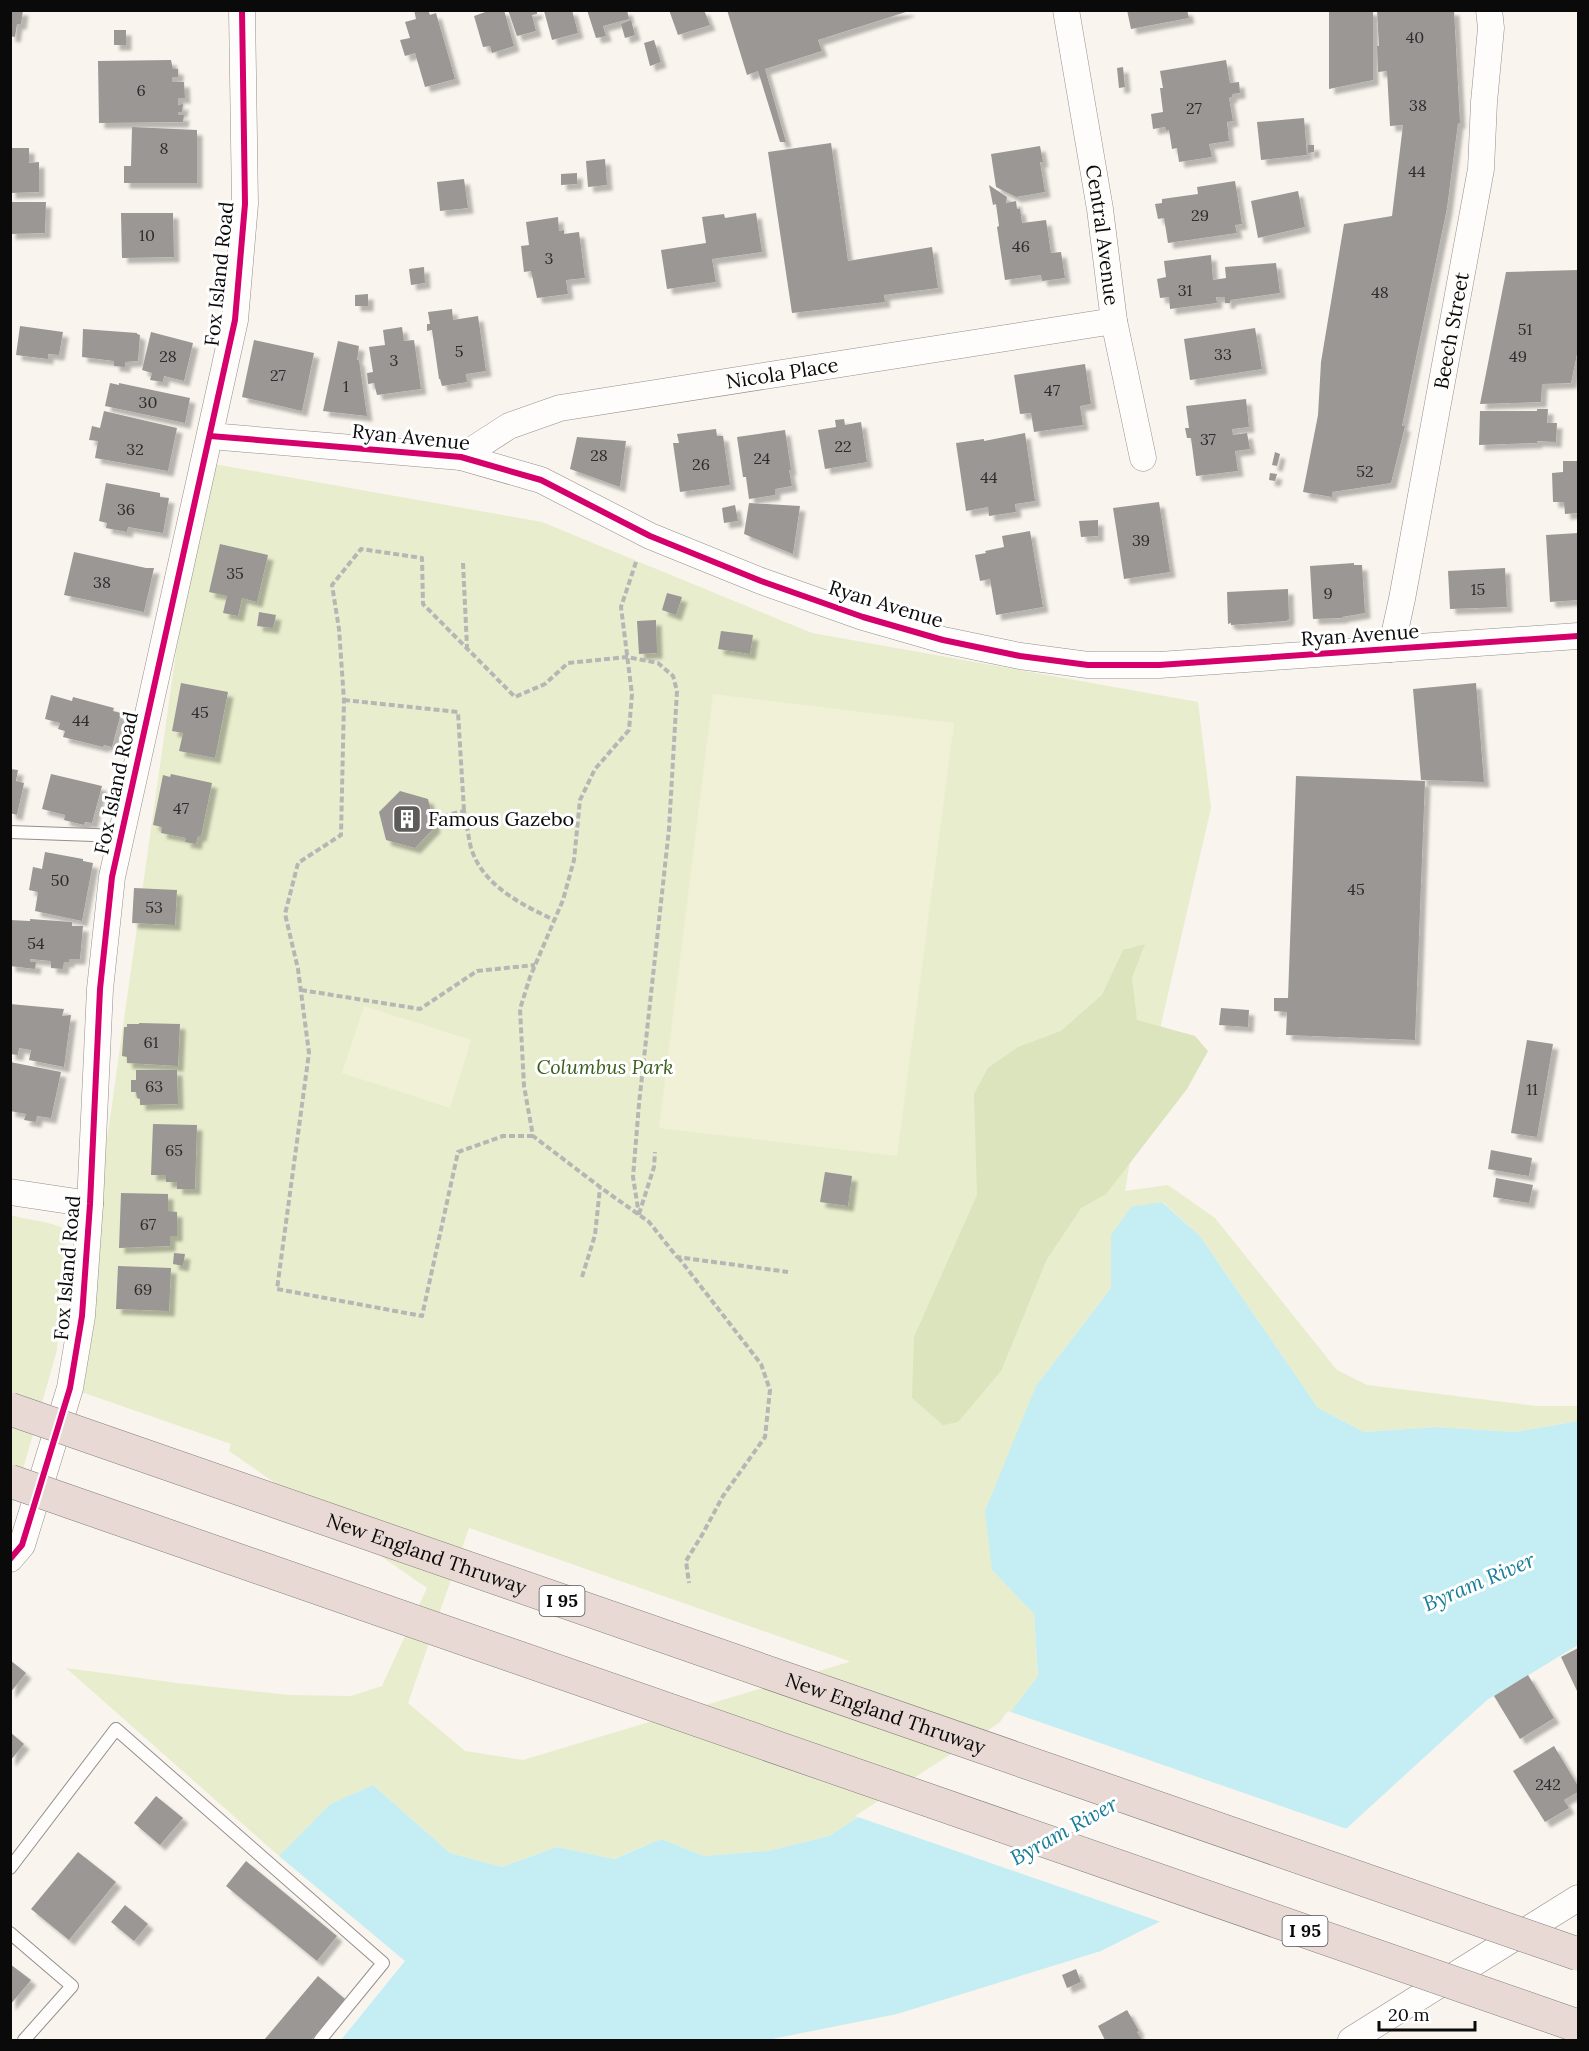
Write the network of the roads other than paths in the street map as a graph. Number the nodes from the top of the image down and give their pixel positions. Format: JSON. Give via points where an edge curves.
{"nodes":[{"id":1,"x":242,"y":10,"type":"edge"},
{"id":2,"x":1066,"y":10,"type":"edge"},
{"id":3,"x":1489,"y":10,"type":"edge"},
{"id":4,"x":1114,"y":321,"type":"junction"},
{"id":5,"x":210,"y":436,"type":"junction"},
{"id":6,"x":461,"y":456,"type":"junction"},
{"id":7,"x":1143,"y":458,"type":"dead end"},
{"id":8,"x":1578,"y":636,"type":"edge"},
{"id":9,"x":1391,"y":649,"type":"junction"},
{"id":10,"x":10,"y":832,"type":"edge"},
{"id":11,"x":122,"y":836,"type":"junction"},
{"id":12,"x":10,"y":1192,"type":"edge"},
{"id":13,"x":90,"y":1204,"type":"junction"},
{"id":14,"x":10,"y":1409,"type":"edge"},
{"id":15,"x":10,"y":1481,"type":"edge"},
{"id":16,"x":10,"y":1559,"type":"edge"},
{"id":17,"x":10,"y":1868,"type":"edge"},
{"id":18,"x":1578,"y":1898,"type":"edge"},
{"id":19,"x":10,"y":1933,"type":"edge"},
{"id":20,"x":1578,"y":1954,"type":"edge"},
{"id":21,"x":1578,"y":2026,"type":"edge"},
{"id":22,"x":24,"y":2040,"type":"edge"},
{"id":23,"x":320,"y":2040,"type":"edge"},
{"id":24,"x":1351,"y":2040,"type":"edge"}],
"edges":[{"from":1,"to":5,"type":"street","name":"Fox Island Road","via":[[245,204],[235,320]]},
{"from":2,"to":4,"type":"street","name":"Central Avenue","via":[[1100,209]]},
{"from":3,"to":9,"type":"street","name":"Beech Street","via":[[1491,28],[1480,169]]},
{"from":4,"to":6,"type":"street","name":"Nicola Place","via":[[560,408],[509,426]]},
{"from":4,"to":7,"type":"street","name":"Central Avenue"},
{"from":5,"to":6,"type":"street","name":"Ryan Avenue"},
{"from":5,"to":11,"type":"street","name":"Fox Island Road"},
{"from":6,"to":9,"type":"street","name":"Ryan Avenue","via":[[541,480],[650,536],[863,617],[1009,654],[1088,665],[1159,665]]},
{"from":8,"to":9,"type":"street","name":"Ryan Avenue"},
{"from":10,"to":11,"type":"lane"},
{"from":11,"to":13,"type":"street","name":"Fox Island Road","via":[[112,877],[100,989]]},
{"from":12,"to":13,"type":"street"},
{"from":13,"to":16,"type":"street","name":"Fox Island Road","via":[[82,1316],[70,1388],[22,1545]]},
{"from":14,"to":20,"type":"highway","name":"New England Thruway","number":"I 95","bridge":true},
{"from":15,"to":21,"type":"highway","number":"I 95","bridge":true},
{"from":17,"to":23,"type":"lane","via":[[116,1729],[383,1963]]},
{"from":18,"to":24,"type":"street"},
{"from":19,"to":22,"type":"lane","via":[[72,1986]]}]}
